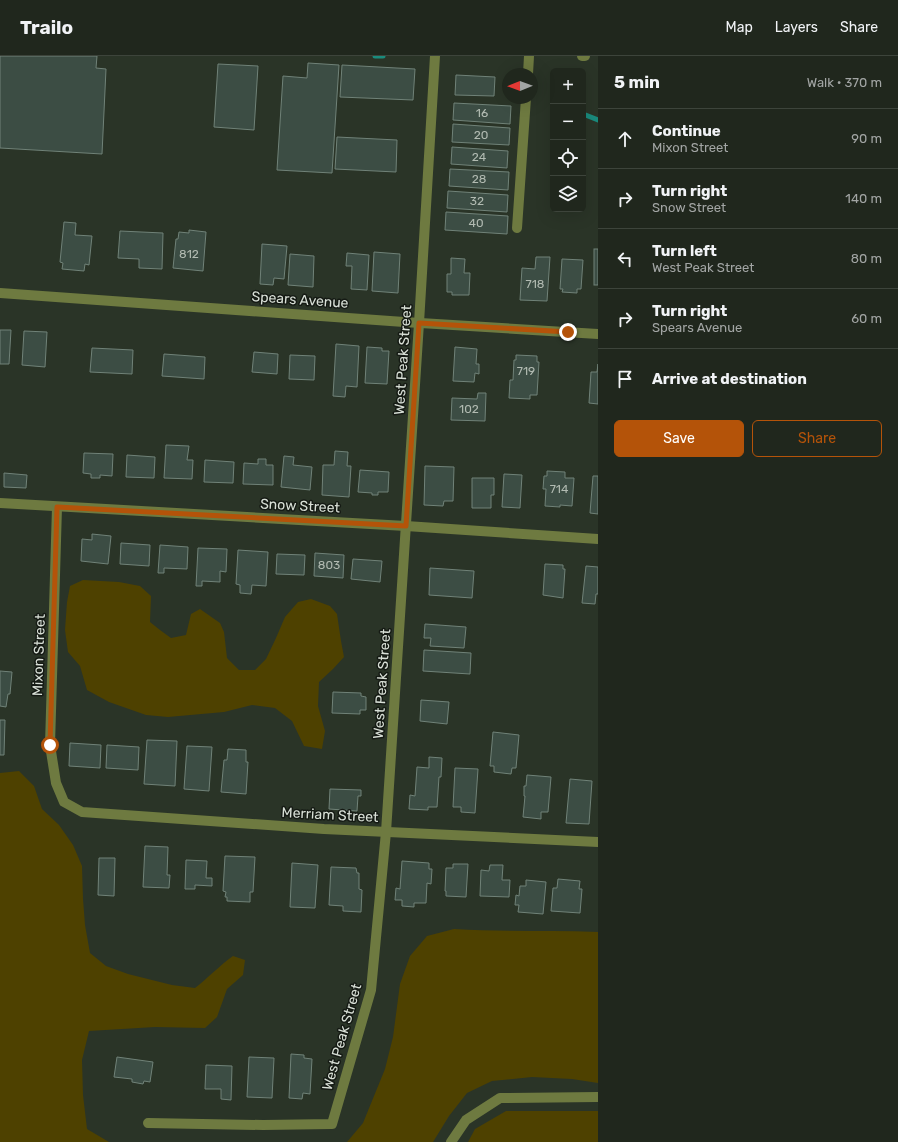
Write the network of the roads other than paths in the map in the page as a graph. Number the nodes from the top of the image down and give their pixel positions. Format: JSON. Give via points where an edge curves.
{"nodes":[{"id":1,"x":435,"y":56,"type":"edge"},
{"id":2,"x":529,"y":56,"type":"edge"},
{"id":3,"x":582,"y":56,"type":"edge"},
{"id":4,"x":585,"y":56,"type":"edge"},
{"id":5,"x":528,"y":68,"type":"edge"},
{"id":6,"x":526,"y":104,"type":"edge"},
{"id":7,"x":517,"y":228,"type":"dead end"},
{"id":8,"x":0,"y":293,"type":"edge"},
{"id":9,"x":419,"y":323,"type":"junction"},
{"id":10,"x":598,"y":334,"type":"edge"},
{"id":11,"x":0,"y":503,"type":"edge"},
{"id":12,"x":57,"y":507,"type":"junction"},
{"id":13,"x":406,"y":526,"type":"junction"},
{"id":14,"x":598,"y":539,"type":"edge"},
{"id":15,"x":64,"y":802,"type":"joint"},
{"id":16,"x":386,"y":832,"type":"junction"},
{"id":17,"x":598,"y":842,"type":"edge"},
{"id":18,"x":598,"y":1097,"type":"edge"},
{"id":19,"x":148,"y":1123,"type":"dead end"},
{"id":20,"x":451,"y":1142,"type":"edge"}],
"edges":[{"from":1,"to":9,"type":"street","name":"West Peak Street"},
{"from":2,"to":5,"type":"street"},
{"from":3,"to":4,"type":"street"},
{"from":6,"to":7,"type":"street"},
{"from":8,"to":9,"type":"street","name":"Spears Avenue"},
{"from":9,"to":10,"type":"street","name":"Spears Avenue"},
{"from":9,"to":13,"type":"street","name":"West Peak Street"},
{"from":11,"to":12,"type":"street","name":"Snow Street"},
{"from":12,"to":13,"type":"street","name":"Snow Street"},
{"from":12,"to":15,"type":"street","name":"Mixon Street","via":[[50,745],[56,783]]},
{"from":13,"to":14,"type":"street","name":"Snow Street"},
{"from":13,"to":16,"type":"street","name":"West Peak Street"},
{"from":15,"to":16,"type":"street","name":"Merriam Street","via":[[82,812]]},
{"from":16,"to":17,"type":"street","name":"Merriam Street"},
{"from":16,"to":19,"type":"street","name":"West Peak Street","via":[[371,990],[332,1124]]},
{"from":18,"to":20,"type":"street","via":[[500,1098],[466,1120]]}]}
